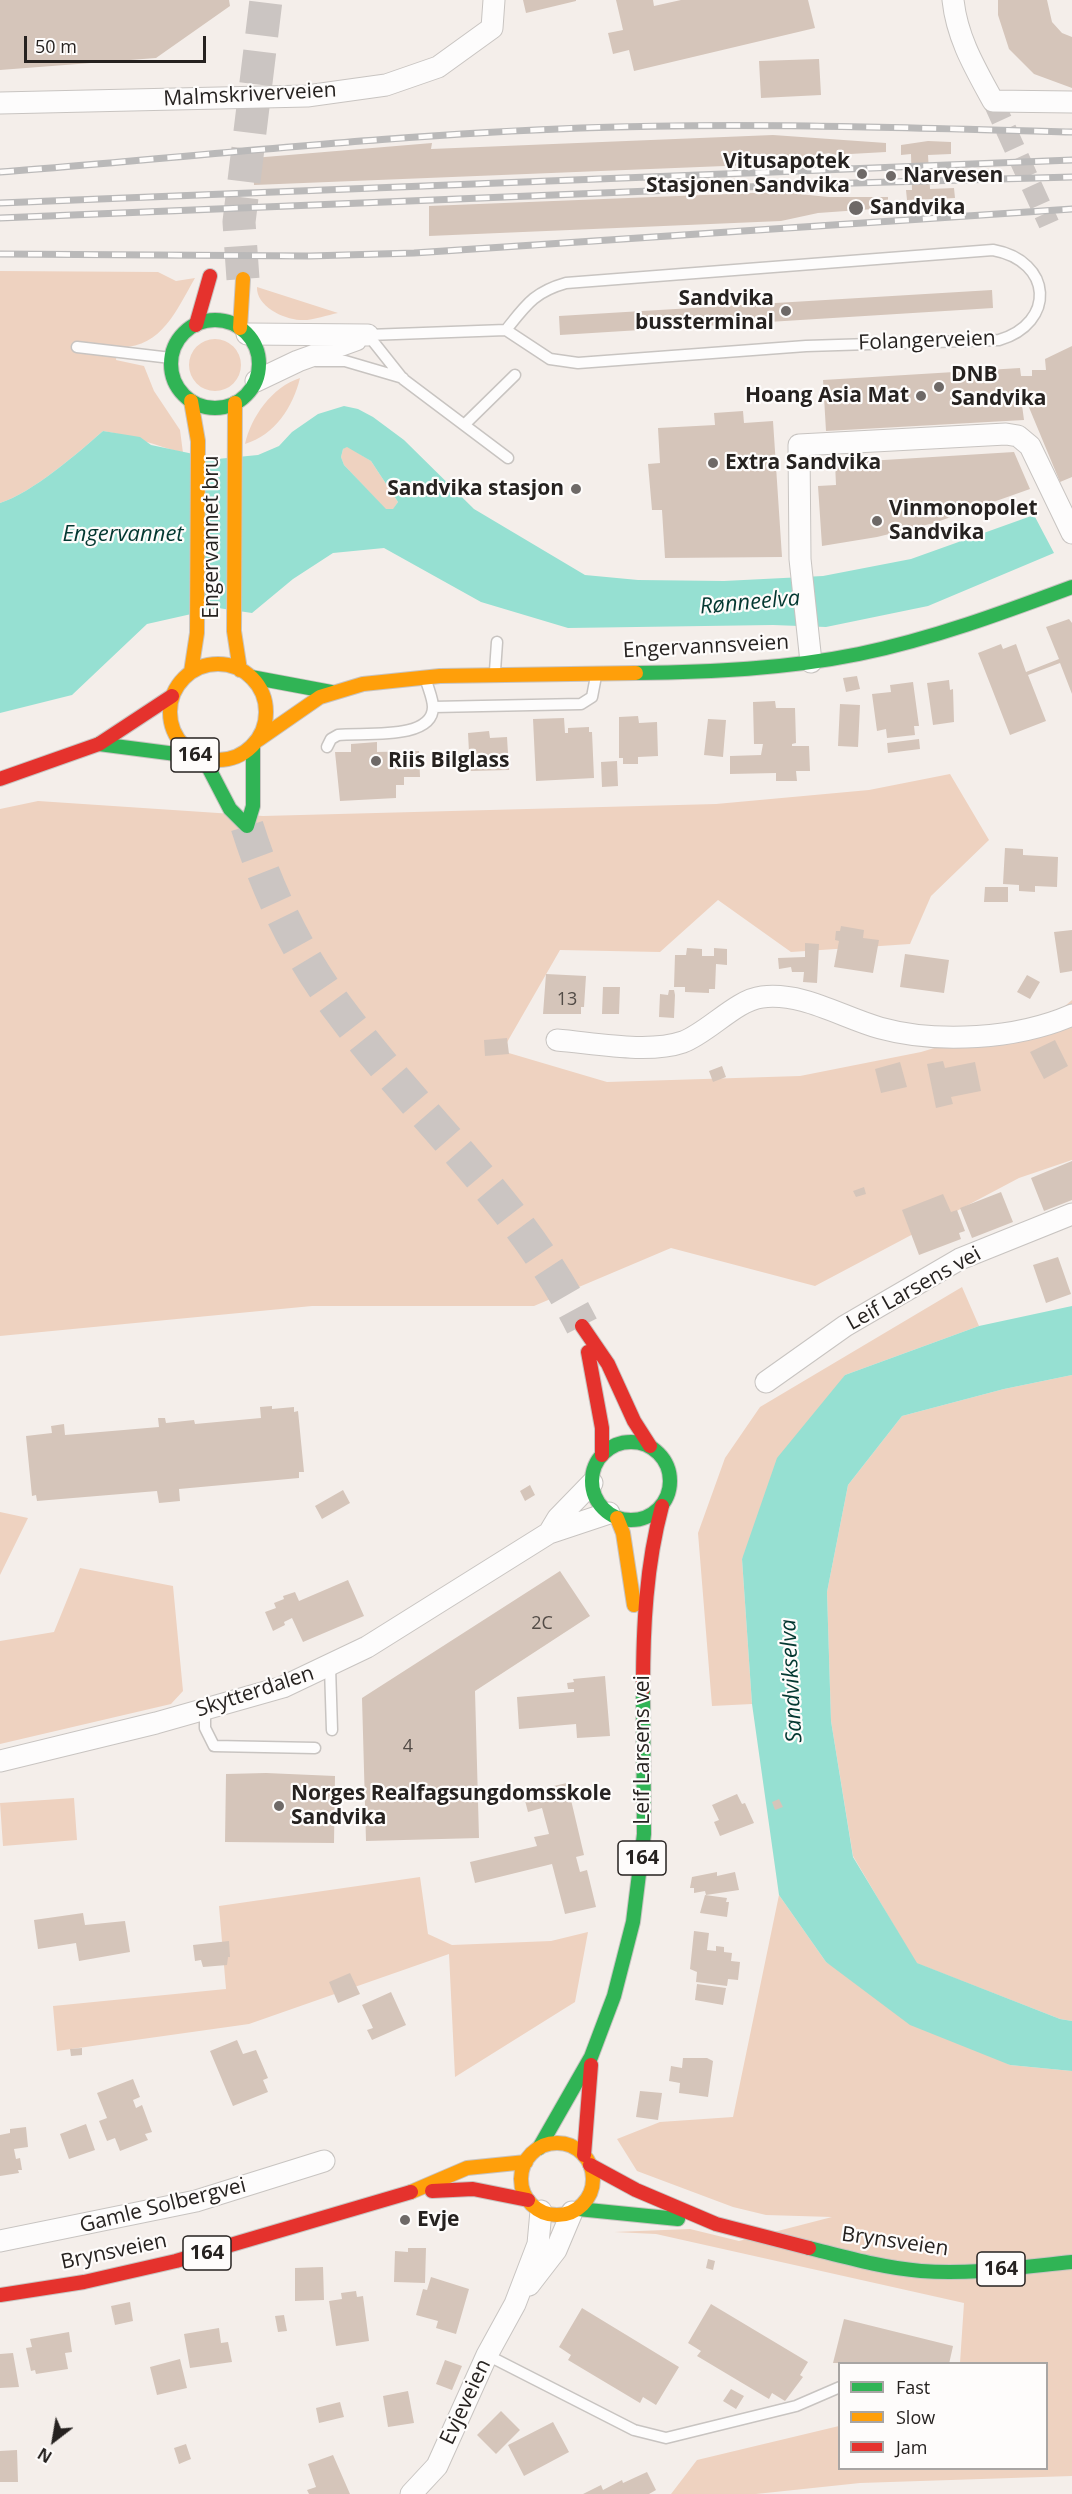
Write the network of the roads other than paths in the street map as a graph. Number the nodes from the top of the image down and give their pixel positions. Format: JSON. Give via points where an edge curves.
{"nodes":[{"id":1,"x":494,"y":0,"type":"edge"},
{"id":2,"x":953,"y":0,"type":"edge"},
{"id":3,"x":1072,"y":102,"type":"edge"},
{"id":4,"x":0,"y":103,"type":"edge"},
{"id":5,"x":210,"y":276,"type":"dead end"},
{"id":6,"x":243,"y":279,"type":"tunnel mouth"},
{"id":7,"x":196,"y":325,"type":"junction"},
{"id":8,"x":506,"y":330,"type":"junction"},
{"id":9,"x":244,"y":331,"type":"junction"},
{"id":10,"x":368,"y":335,"type":"junction"},
{"id":11,"x":77,"y":347,"type":"dead end"},
{"id":12,"x":171,"y":358,"type":"junction"},
{"id":13,"x":298,"y":361,"type":"junction"},
{"id":14,"x":515,"y":375,"type":"dead end"},
{"id":15,"x":403,"y":379,"type":"junction"},
{"id":16,"x":256,"y":381,"type":"junction"},
{"id":17,"x":191,"y":401,"type":"junction"},
{"id":18,"x":235,"y":403,"type":"junction"},
{"id":19,"x":464,"y":425,"type":"junction"},
{"id":20,"x":508,"y":458,"type":"dead end"},
{"id":21,"x":1072,"y":533,"type":"edge"},
{"id":22,"x":1072,"y":587,"type":"edge"},
{"id":23,"x":497,"y":642,"type":"dead end"},
{"id":24,"x":811,"y":662,"type":"junction"},
{"id":25,"x":191,"y":672,"type":"junction"},
{"id":26,"x":245,"y":673,"type":"junction"},
{"id":27,"x":596,"y":673,"type":"junction"},
{"id":28,"x":495,"y":674,"type":"junction"},
{"id":29,"x":425,"y":676,"type":"junction"},
{"id":30,"x":331,"y":692,"type":"junction"},
{"id":31,"x":172,"y":696,"type":"junction"},
{"id":32,"x":433,"y":707,"type":"junction"},
{"id":33,"x":256,"y":742,"type":"junction"},
{"id":34,"x":99,"y":744,"type":"junction"},
{"id":35,"x":327,"y":747,"type":"dead end"},
{"id":36,"x":202,"y":758,"type":"junction"},
{"id":37,"x":0,"y":778,"type":"edge"},
{"id":38,"x":1072,"y":1015,"type":"edge"},
{"id":39,"x":556,"y":1040,"type":"dead end"},
{"id":40,"x":1072,"y":1214,"type":"edge"},
{"id":41,"x":766,"y":1382,"type":"dead end"},
{"id":42,"x":650,"y":1446,"type":"junction"},
{"id":43,"x":602,"y":1455,"type":"junction"},
{"id":44,"x":592,"y":1483,"type":"junction"},
{"id":45,"x":662,"y":1506,"type":"junction"},
{"id":46,"x":613,"y":1515,"type":"junction"},
{"id":47,"x":549,"y":1533,"type":"junction"},
{"id":48,"x":643,"y":1651,"type":"junction"},
{"id":49,"x":330,"y":1667,"type":"junction"},
{"id":50,"x":204,"y":1709,"type":"junction"},
{"id":51,"x":332,"y":1730,"type":"dead end"},
{"id":52,"x":315,"y":1748,"type":"dead end"},
{"id":53,"x":0,"y":1761,"type":"edge"},
{"id":54,"x":591,"y":2057,"type":"junction"},
{"id":55,"x":539,"y":2148,"type":"junction"},
{"id":56,"x":587,"y":2160,"type":"junction"},
{"id":57,"x":324,"y":2161,"type":"dead end"},
{"id":58,"x":526,"y":2162,"type":"junction"},
{"id":59,"x":409,"y":2193,"type":"junction"},
{"id":60,"x":535,"y":2206,"type":"junction"},
{"id":61,"x":575,"y":2210,"type":"junction"},
{"id":62,"x":716,"y":2224,"type":"junction"},
{"id":63,"x":0,"y":2241,"type":"edge"},
{"id":64,"x":1072,"y":2262,"type":"edge"},
{"id":65,"x":0,"y":2295,"type":"edge"},
{"id":66,"x":515,"y":2304,"type":"junction"},
{"id":67,"x":487,"y":2355,"type":"junction"},
{"id":68,"x":838,"y":2389,"type":"edge"},
{"id":69,"x":437,"y":2466,"type":"junction"},
{"id":70,"x":411,"y":2494,"type":"edge"},
{"id":71,"x":432,"y":2494,"type":"edge"}],
"edges":[{"from":1,"to":4,"type":"street","name":"Malmskriverveien","via":[[492,28],[467,48],[438,67],[386,85],[307,96]]},
{"from":2,"to":3,"type":"street","via":[[966,51],[993,101]]},
{"from":5,"to":7,"type":"main road"},
{"from":6,"to":9,"type":"main road"},
{"from":7,"to":9,"type":"main road","via":[[220,321]]},
{"from":7,"to":12,"type":"main road","via":[[178,340]]},
{"from":8,"to":8,"type":"lane","name":"Folangerveien","via":[[544,289],[566,283],[855,259],[993,250],[1021,259],[1032,269],[1040,294],[1026,328],[999,340],[806,346],[571,363],[550,359]]},
{"from":8,"to":10,"type":"lane"},
{"from":9,"to":10,"type":"street"},
{"from":9,"to":16,"type":"main road","via":[[259,360]]},
{"from":10,"to":13,"type":"street"},
{"from":10,"to":15,"type":"lane"},
{"from":11,"to":12,"type":"lane"},
{"from":12,"to":17,"type":"main road","via":[[176,386]]},
{"from":13,"to":15,"type":"lane","via":[[345,361]]},
{"from":13,"to":16,"type":"street"},
{"from":14,"to":19,"type":"lane"},
{"from":15,"to":19,"type":"lane"},
{"from":16,"to":18,"type":"main road"},
{"from":17,"to":18,"type":"main road","via":[[214,408]]},
{"from":17,"to":25,"type":"main road","name":"Engervannet bru","via":[[198,441],[197,633]]},
{"from":18,"to":26,"type":"main road","name":"Engervannet bru","number":"164","via":[[234,631]]},
{"from":19,"to":20,"type":"lane"},
{"from":21,"to":24,"type":"street","via":[[1030,446],[1018,436],[799,445],[801,572]]},
{"from":22,"to":24,"type":"main road","name":"Engervannsveien","via":[[950,633],[888,649]]},
{"from":23,"to":28,"type":"lane"},
{"from":24,"to":27,"type":"main road","name":"Engervannsveien"},
{"from":25,"to":26,"type":"main road","via":[[215,664]]},
{"from":25,"to":31,"type":"main road","via":[[179,682]]},
{"from":26,"to":30,"type":"main road","name":"Engervannsveien"},
{"from":26,"to":33,"type":"main road","number":"164","via":[[261,691],[266,707],[265,724]]},
{"from":27,"to":28,"type":"main road","name":"Engervannsveien"},
{"from":27,"to":32,"type":"lane","via":[[592,697],[581,704]]},
{"from":28,"to":29,"type":"main road","name":"Engervannsveien"},
{"from":29,"to":30,"type":"main road","name":"Engervannsveien"},
{"from":29,"to":32,"type":"lane"},
{"from":30,"to":33,"type":"main road","name":"Engervannsveien"},
{"from":31,"to":34,"type":"main road"},
{"from":31,"to":36,"type":"main road","number":"164","via":[[171,725],[182,744]]},
{"from":32,"to":35,"type":"lane","via":[[425,726],[413,731],[338,735]]},
{"from":33,"to":36,"type":"main road","number":"164","via":[[230,759]]},
{"from":33,"to":36,"type":"main road","number":"164","via":[[253,806],[246,826],[231,810]]},
{"from":34,"to":36,"type":"main road"},
{"from":34,"to":37,"type":"main road"},
{"from":38,"to":39,"type":"street","via":[[1031,1029],[962,1037],[881,1028],[805,1001],[761,997],[747,1002],[704,1032],[661,1048]]},
{"from":40,"to":41,"type":"street","name":"Leif Larsens vei","via":[[960,1259],[845,1326]]},
{"from":42,"to":43,"type":"main road","via":[[625,1442]]},
{"from":42,"to":43,"type":"main road","number":"164","via":[[608,1364],[582,1326],[602,1428]]},
{"from":42,"to":45,"type":"main road","number":"164","via":[[665,1460],[670,1474]]},
{"from":43,"to":44,"type":"main road","number":"164"},
{"from":44,"to":46,"type":"main road","number":"164","via":[[598,1501]]},
{"from":44,"to":47,"type":"street","name":"Skytterdalen"},
{"from":45,"to":46,"type":"main road","via":[[637,1520]]},
{"from":45,"to":48,"type":"main road","name":"Leif Larsens vei","number":"164","via":[[652,1542]]},
{"from":46,"to":47,"type":"street","name":"Skytterdalen"},
{"from":46,"to":48,"type":"main road","name":"Leif Larsens vei","number":"164","via":[[622,1533]]},
{"from":47,"to":49,"type":"street","name":"Skytterdalen"},
{"from":48,"to":54,"type":"main road","name":"Leif Larsens vei","number":"164","via":[[646,1761],[640,1874],[622,1971]]},
{"from":49,"to":50,"type":"street","name":"Skytterdalen","via":[[284,1688]]},
{"from":49,"to":51,"type":"lane"},
{"from":50,"to":52,"type":"lane","via":[[205,1728],[214,1746]]},
{"from":50,"to":53,"type":"street","name":"Skytterdalen"},
{"from":54,"to":55,"type":"main road","name":"Leif Larsens vei","number":"164"},
{"from":54,"to":56,"type":"main road","name":"Leif Larsens vei","number":"164"},
{"from":55,"to":56,"type":"main road","number":"164","via":[[563,2143]]},
{"from":55,"to":58,"type":"main road","number":"164"},
{"from":56,"to":61,"type":"main road","number":"164","via":[[592,2187],[587,2199]]},
{"from":56,"to":62,"type":"main road","name":"Brynsveien","number":"164","via":[[636,2190]]},
{"from":57,"to":63,"type":"street","name":"Gamle Solbergvei","via":[[196,2201]]},
{"from":58,"to":59,"type":"main road","name":"Brynsveien","number":"164","via":[[467,2168]]},
{"from":58,"to":60,"type":"main road","via":[[521,2182]]},
{"from":59,"to":60,"type":"main road","name":"Brynsveien","number":"164","via":[[473,2189]]},
{"from":59,"to":65,"type":"main road","name":"Brynsveien","number":"164","via":[[176,2261],[84,2282]]},
{"from":60,"to":61,"type":"main road","number":"164","via":[[553,2215]]},
{"from":60,"to":66,"type":"street","name":"Evjeveien","via":[[538,2244]]},
{"from":61,"to":62,"type":"main road","name":"Brynsveien","number":"164"},
{"from":61,"to":66,"type":"street","name":"Evjeveien","via":[[556,2250]]},
{"from":62,"to":64,"type":"main road","name":"Brynsveien","number":"164","via":[[860,2261],[920,2271],[964,2272]]},
{"from":66,"to":67,"type":"street","name":"Evjeveien"},
{"from":67,"to":68,"type":"lane","via":[[634,2430],[666,2438],[796,2406]]},
{"from":67,"to":69,"type":"street","name":"Evjeveien"},
{"from":69,"to":70,"type":"street","name":"Evjeveien"},
{"from":69,"to":71,"type":"street"}]}
